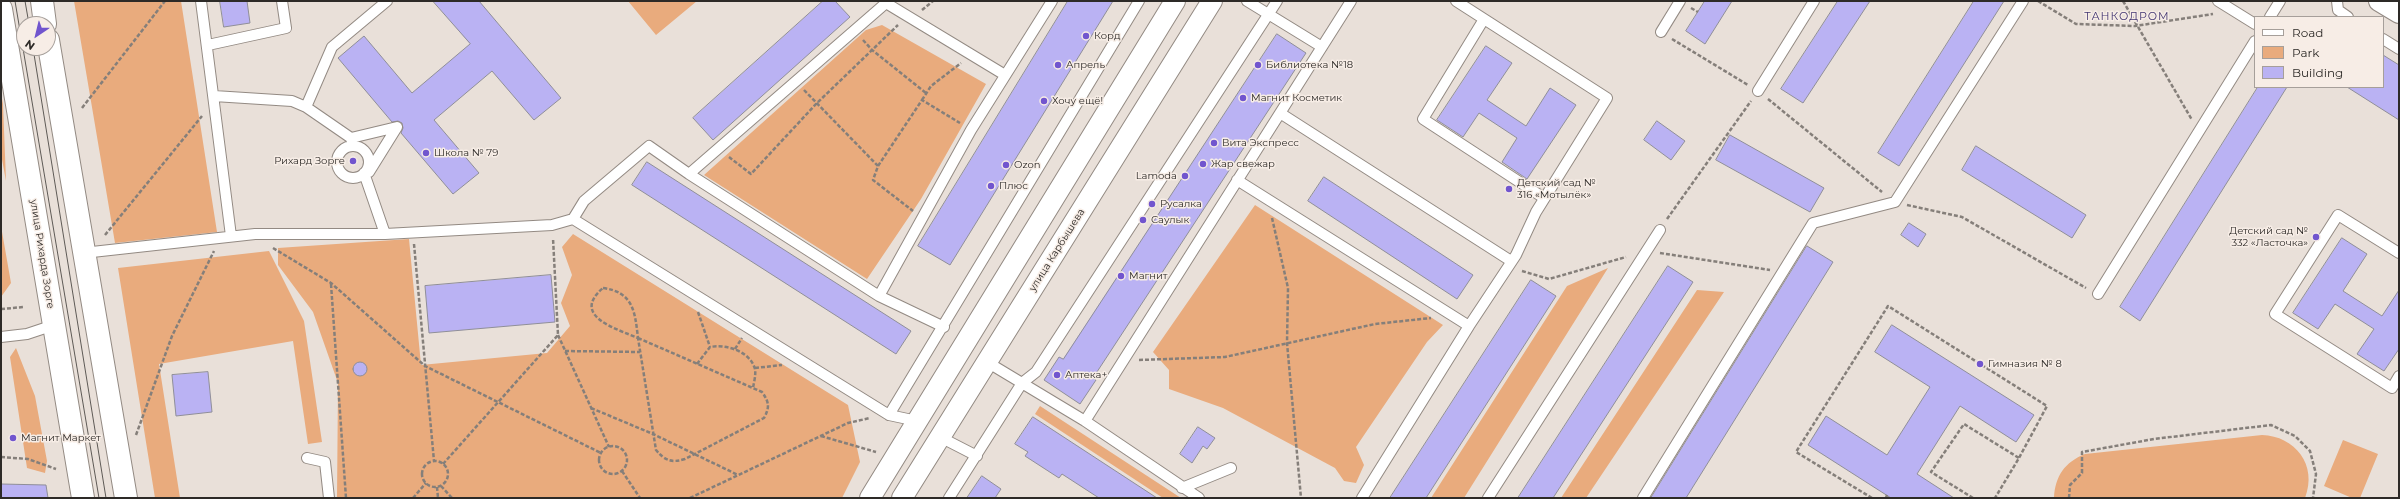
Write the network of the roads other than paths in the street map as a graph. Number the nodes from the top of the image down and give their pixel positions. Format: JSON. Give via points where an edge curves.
{"nodes":[{"id":1,"x":42,"y":1,"type":"edge"},
{"id":2,"x":201,"y":1,"type":"edge"},
{"id":3,"x":282,"y":1,"type":"edge"},
{"id":4,"x":387,"y":1,"type":"edge"},
{"id":5,"x":1052,"y":1,"type":"edge"},
{"id":6,"x":1139,"y":1,"type":"edge"},
{"id":7,"x":1175,"y":1,"type":"edge"},
{"id":8,"x":1212,"y":1,"type":"edge"},
{"id":9,"x":1247,"y":1,"type":"edge"},
{"id":10,"x":1277,"y":1,"type":"edge"},
{"id":11,"x":1351,"y":1,"type":"edge"},
{"id":12,"x":1456,"y":1,"type":"edge"},
{"id":13,"x":1680,"y":1,"type":"edge"},
{"id":14,"x":1814,"y":1,"type":"edge"},
{"id":15,"x":2023,"y":1,"type":"edge"},
{"id":16,"x":2218,"y":1,"type":"edge"},
{"id":17,"x":2280,"y":1,"type":"edge"},
{"id":18,"x":2338,"y":1,"type":"edge"},
{"id":19,"x":2379,"y":1,"type":"edge"},
{"id":20,"x":1,"y":9,"type":"edge"},
{"id":21,"x":1269,"y":14,"type":"junction"},
{"id":22,"x":2399,"y":14,"type":"edge"},
{"id":23,"x":44,"y":16,"type":"edge"},
{"id":24,"x":2271,"y":16,"type":"edge"},
{"id":25,"x":2347,"y":16,"type":"edge"},
{"id":26,"x":1484,"y":19,"type":"junction"},
{"id":27,"x":2254,"y":23,"type":"edge"},
{"id":28,"x":1661,"y":32,"type":"road end"},
{"id":29,"x":2384,"y":40,"type":"edge"},
{"id":30,"x":2254,"y":42,"type":"edge"},
{"id":31,"x":208,"y":45,"type":"junction"},
{"id":32,"x":1322,"y":47,"type":"junction"},
{"id":33,"x":2399,"y":49,"type":"edge"},
{"id":34,"x":51,"y":56,"type":"edge"},
{"id":35,"x":1005,"y":75,"type":"junction"},
{"id":36,"x":1758,"y":91,"type":"road end"},
{"id":37,"x":214,"y":98,"type":"junction"},
{"id":38,"x":306,"y":107,"type":"junction"},
{"id":39,"x":1280,"y":113,"type":"junction"},
{"id":40,"x":352,"y":142,"type":"junction"},
{"id":41,"x":689,"y":174,"type":"junction"},
{"id":42,"x":365,"y":175,"type":"junction"},
{"id":43,"x":1237,"y":180,"type":"junction"},
{"id":44,"x":1544,"y":198,"type":"junction"},
{"id":45,"x":573,"y":219,"type":"junction"},
{"id":46,"x":1660,"y":230,"type":"road end"},
{"id":47,"x":385,"y":234,"type":"junction"},
{"id":48,"x":226,"y":237,"type":"junction"},
{"id":49,"x":83,"y":253,"type":"junction"},
{"id":50,"x":2399,"y":253,"type":"edge"},
{"id":51,"x":1511,"y":261,"type":"junction"},
{"id":52,"x":2098,"y":294,"type":"road end"},
{"id":53,"x":879,"y":296,"type":"junction"},
{"id":54,"x":54,"y":325,"type":"junction"},
{"id":55,"x":1469,"y":326,"type":"junction"},
{"id":56,"x":944,"y":327,"type":"junction"},
{"id":57,"x":1,"y":337,"type":"edge"},
{"id":58,"x":987,"y":362,"type":"junction"},
{"id":59,"x":2399,"y":376,"type":"edge"},
{"id":60,"x":1022,"y":383,"type":"junction"},
{"id":61,"x":889,"y":415,"type":"junction"},
{"id":62,"x":917,"y":421,"type":"junction"},
{"id":63,"x":1085,"y":421,"type":"junction"},
{"id":64,"x":940,"y":437,"type":"junction"},
{"id":65,"x":977,"y":456,"type":"junction"},
{"id":66,"x":307,"y":458,"type":"dead end"},
{"id":67,"x":1231,"y":468,"type":"dead end"},
{"id":68,"x":1182,"y":488,"type":"junction"},
{"id":69,"x":83,"y":498,"type":"edge"},
{"id":70,"x":126,"y":498,"type":"edge"},
{"id":71,"x":329,"y":498,"type":"edge"},
{"id":72,"x":870,"y":498,"type":"edge"},
{"id":73,"x":902,"y":498,"type":"edge"},
{"id":74,"x":949,"y":498,"type":"edge"},
{"id":75,"x":1198,"y":498,"type":"edge"},
{"id":76,"x":1362,"y":498,"type":"edge"},
{"id":77,"x":1488,"y":498,"type":"edge"},
{"id":78,"x":1643,"y":498,"type":"edge"}],
"edges":[{"from":1,"to":23,"type":"main road"},
{"from":2,"to":31,"type":"lane"},
{"from":3,"to":31,"type":"lane","via":[[286,28]]},
{"from":4,"to":38,"type":"lane","via":[[332,47]]},
{"from":5,"to":35,"type":"lane"},
{"from":6,"to":56,"type":"lane"},
{"from":7,"to":62,"type":"street"},
{"from":8,"to":58,"type":"street","name":"улица Карбышева"},
{"from":9,"to":21,"type":"lane"},
{"from":10,"to":21,"type":"lane"},
{"from":11,"to":32,"type":"lane"},
{"from":12,"to":26,"type":"lane"},
{"from":13,"to":28,"type":"lane"},
{"from":14,"to":36,"type":"lane"},
{"from":15,"to":78,"type":"lane","via":[[1895,202],[1813,223]]},
{"from":16,"to":27,"type":"lane"},
{"from":17,"to":24,"type":"lane"},
{"from":18,"to":25,"type":"lane","via":[[2338,10]]},
{"from":19,"to":22,"type":"street"},
{"from":20,"to":54,"type":"main road","name":"улица Рихарда Зорге"},
{"from":21,"to":32,"type":"lane"},
{"from":21,"to":60,"type":"lane","via":[[1036,372]]},
{"from":26,"to":44,"type":"lane","via":[[1423,119]]},
{"from":26,"to":44,"type":"lane","via":[[1607,98]]},
{"from":29,"to":33,"type":"lane"},
{"from":30,"to":52,"type":"lane"},
{"from":31,"to":37,"type":"lane"},
{"from":32,"to":39,"type":"lane"},
{"from":34,"to":49,"type":"main road"},
{"from":35,"to":41,"type":"lane","via":[[886,3]]},
{"from":35,"to":53,"type":"lane","via":[[921,217]]},
{"from":37,"to":38,"type":"lane","via":[[292,101]]},
{"from":37,"to":48,"type":"lane"},
{"from":38,"to":40,"type":"lane"},
{"from":39,"to":43,"type":"lane"},
{"from":39,"to":51,"type":"lane"},
{"from":40,"to":42,"type":"lane","via":[[366,153],[369,164]]},
{"from":40,"to":42,"type":"lane","via":[[337,157],[338,168],[350,178]]},
{"from":40,"to":42,"type":"lane","via":[[397,127]]},
{"from":41,"to":45,"type":"lane","via":[[649,146],[584,201]]},
{"from":41,"to":53,"type":"lane"},
{"from":42,"to":47,"type":"lane"},
{"from":43,"to":55,"type":"lane"},
{"from":43,"to":63,"type":"lane"},
{"from":44,"to":51,"type":"lane"},
{"from":45,"to":47,"type":"lane","via":[[552,225]]},
{"from":45,"to":61,"type":"lane"},
{"from":46,"to":77,"type":"lane"},
{"from":47,"to":48,"type":"lane","via":[[255,234]]},
{"from":48,"to":49,"type":"lane"},
{"from":49,"to":70,"type":"main road"},
{"from":50,"to":59,"type":"lane","via":[[2338,215],[2275,314],[2392,388]]},
{"from":51,"to":55,"type":"lane"},
{"from":53,"to":56,"type":"lane"},
{"from":54,"to":57,"type":"lane","via":[[27,334]]},
{"from":54,"to":69,"type":"main road","name":"улица Рихарда Зорге"},
{"from":55,"to":76,"type":"lane"},
{"from":56,"to":61,"type":"lane"},
{"from":58,"to":60,"type":"lane"},
{"from":58,"to":64,"type":"street","name":"улица Карбышева"},
{"from":60,"to":63,"type":"lane"},
{"from":60,"to":65,"type":"lane"},
{"from":61,"to":62,"type":"lane"},
{"from":62,"to":72,"type":"street"},
{"from":63,"to":68,"type":"lane"},
{"from":64,"to":65,"type":"lane"},
{"from":64,"to":73,"type":"street","name":"улица Карбышева"},
{"from":65,"to":74,"type":"lane"},
{"from":66,"to":71,"type":"lane","via":[[324,462]]},
{"from":67,"to":68,"type":"lane"},
{"from":68,"to":75,"type":"lane"}]}
